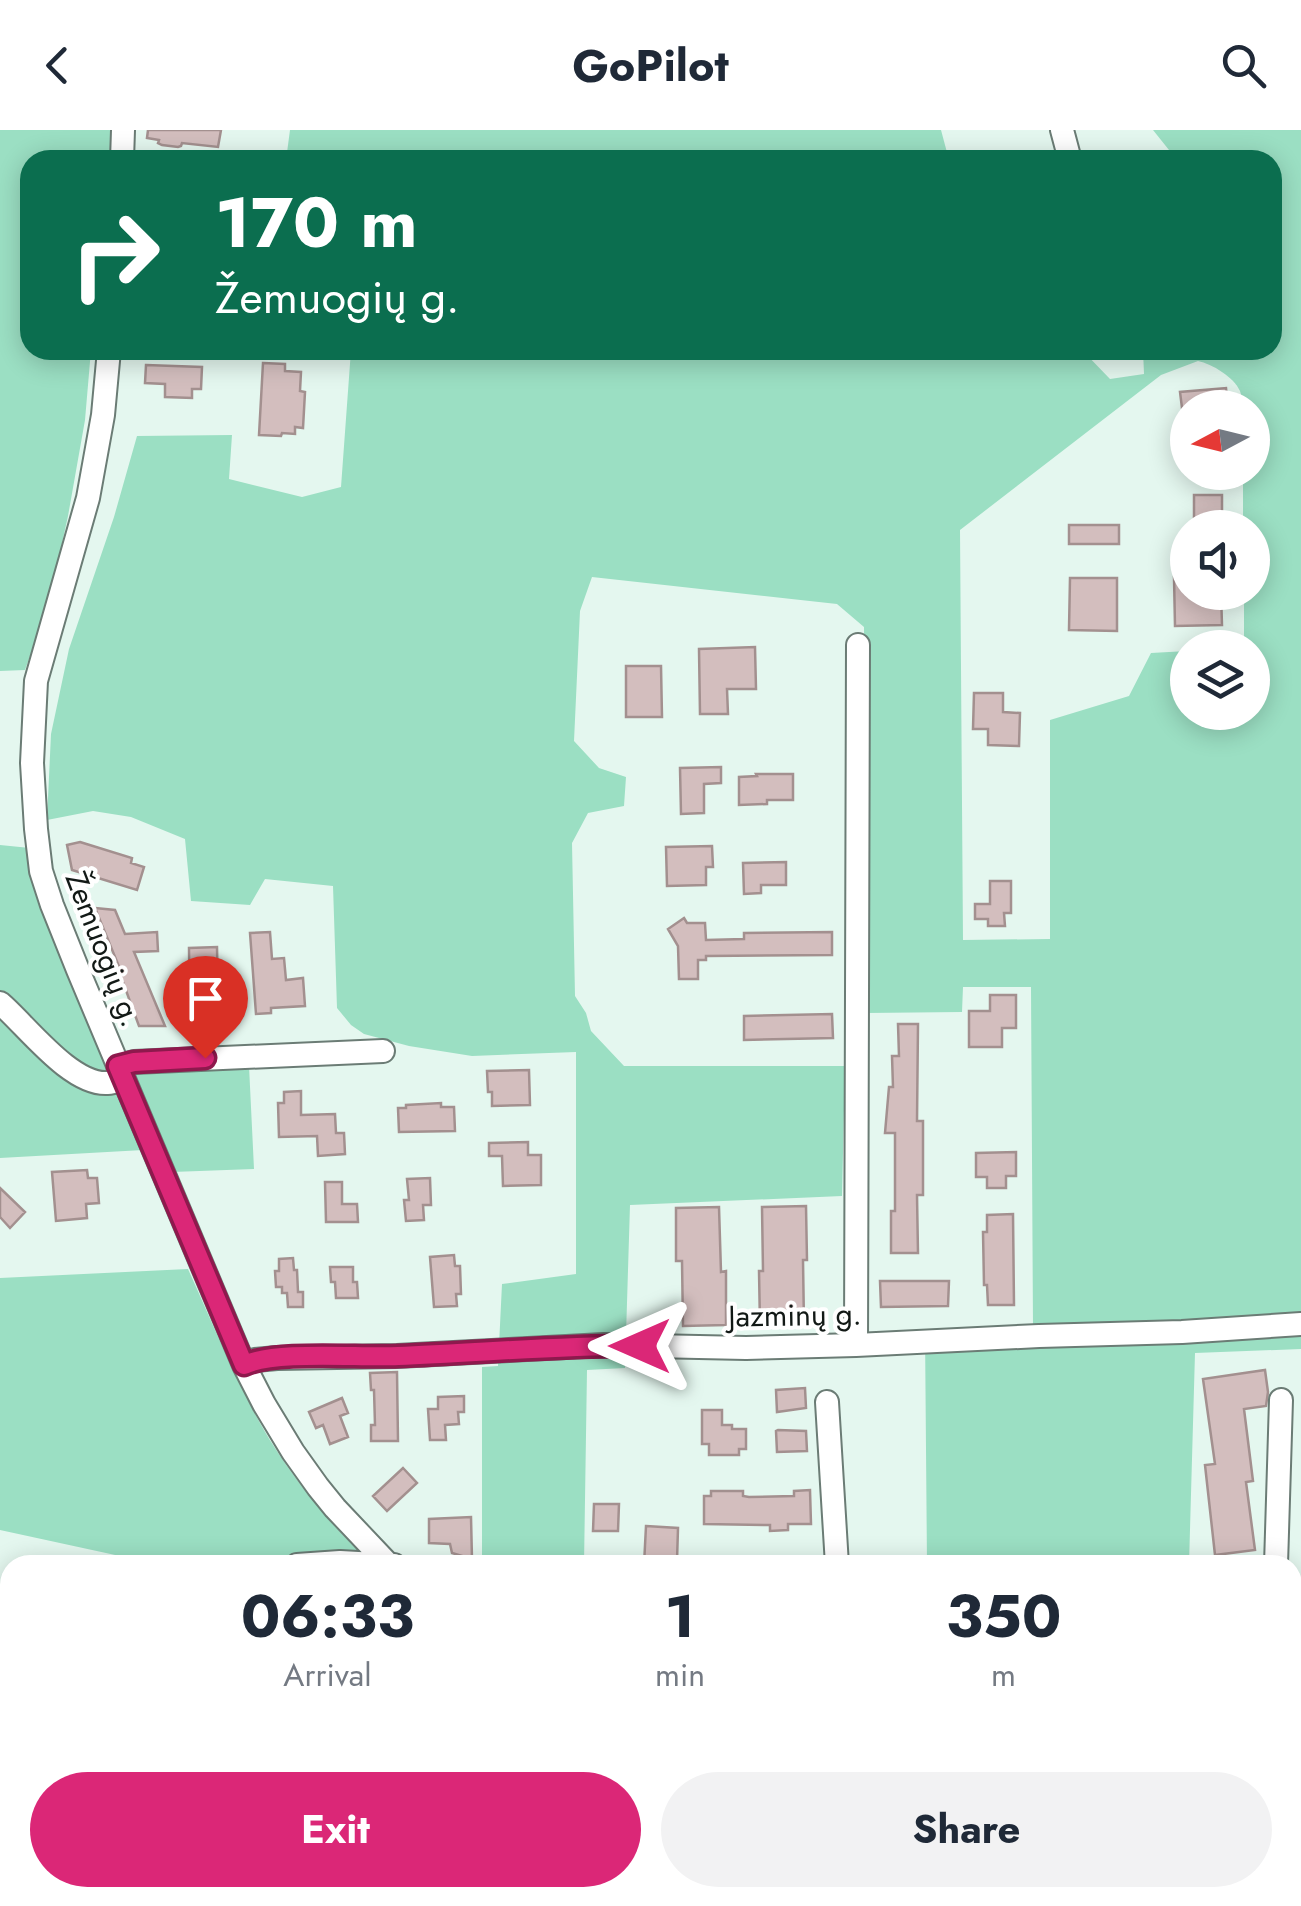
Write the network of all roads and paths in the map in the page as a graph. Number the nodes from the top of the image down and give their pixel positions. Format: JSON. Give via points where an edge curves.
{"nodes":[{"id":1,"x":107,"y":360,"type":"edge"},
{"id":2,"x":858,"y":645,"type":"dead end"},
{"id":3,"x":0,"y":1003,"type":"edge"},
{"id":4,"x":383,"y":1051,"type":"dead end"},
{"id":5,"x":120,"y":1072,"type":"junction"},
{"id":6,"x":1301,"y":1324,"type":"edge"},
{"id":7,"x":856,"y":1344,"type":"junction"},
{"id":8,"x":244,"y":1365,"type":"junction"},
{"id":9,"x":1280,"y":1400,"type":"dead end"},
{"id":10,"x":827,"y":1402,"type":"dead end"},
{"id":11,"x":382,"y":1555,"type":"edge"},
{"id":12,"x":836,"y":1555,"type":"edge"},
{"id":13,"x":1276,"y":1555,"type":"edge"}],
"edges":[{"from":1,"to":5,"type":"street","name":"Žemuogių g.","via":[[88,498],[36,681],[32,762],[41,871]]},
{"from":2,"to":7,"type":"street"},
{"from":3,"to":5,"type":"street","via":[[74,1072],[106,1084]]},
{"from":4,"to":5,"type":"street","via":[[134,1062]]},
{"from":5,"to":8,"type":"street","name":"Žemuogių g."},
{"from":6,"to":7,"type":"street","name":"Jazminų g."},
{"from":7,"to":8,"type":"street","name":"Jazminų g.","via":[[604,1345],[276,1358]]},
{"from":8,"to":11,"type":"street","name":"Žemuogių g.","via":[[293,1452]]},
{"from":9,"to":13,"type":"street"},
{"from":10,"to":12,"type":"street"}]}
